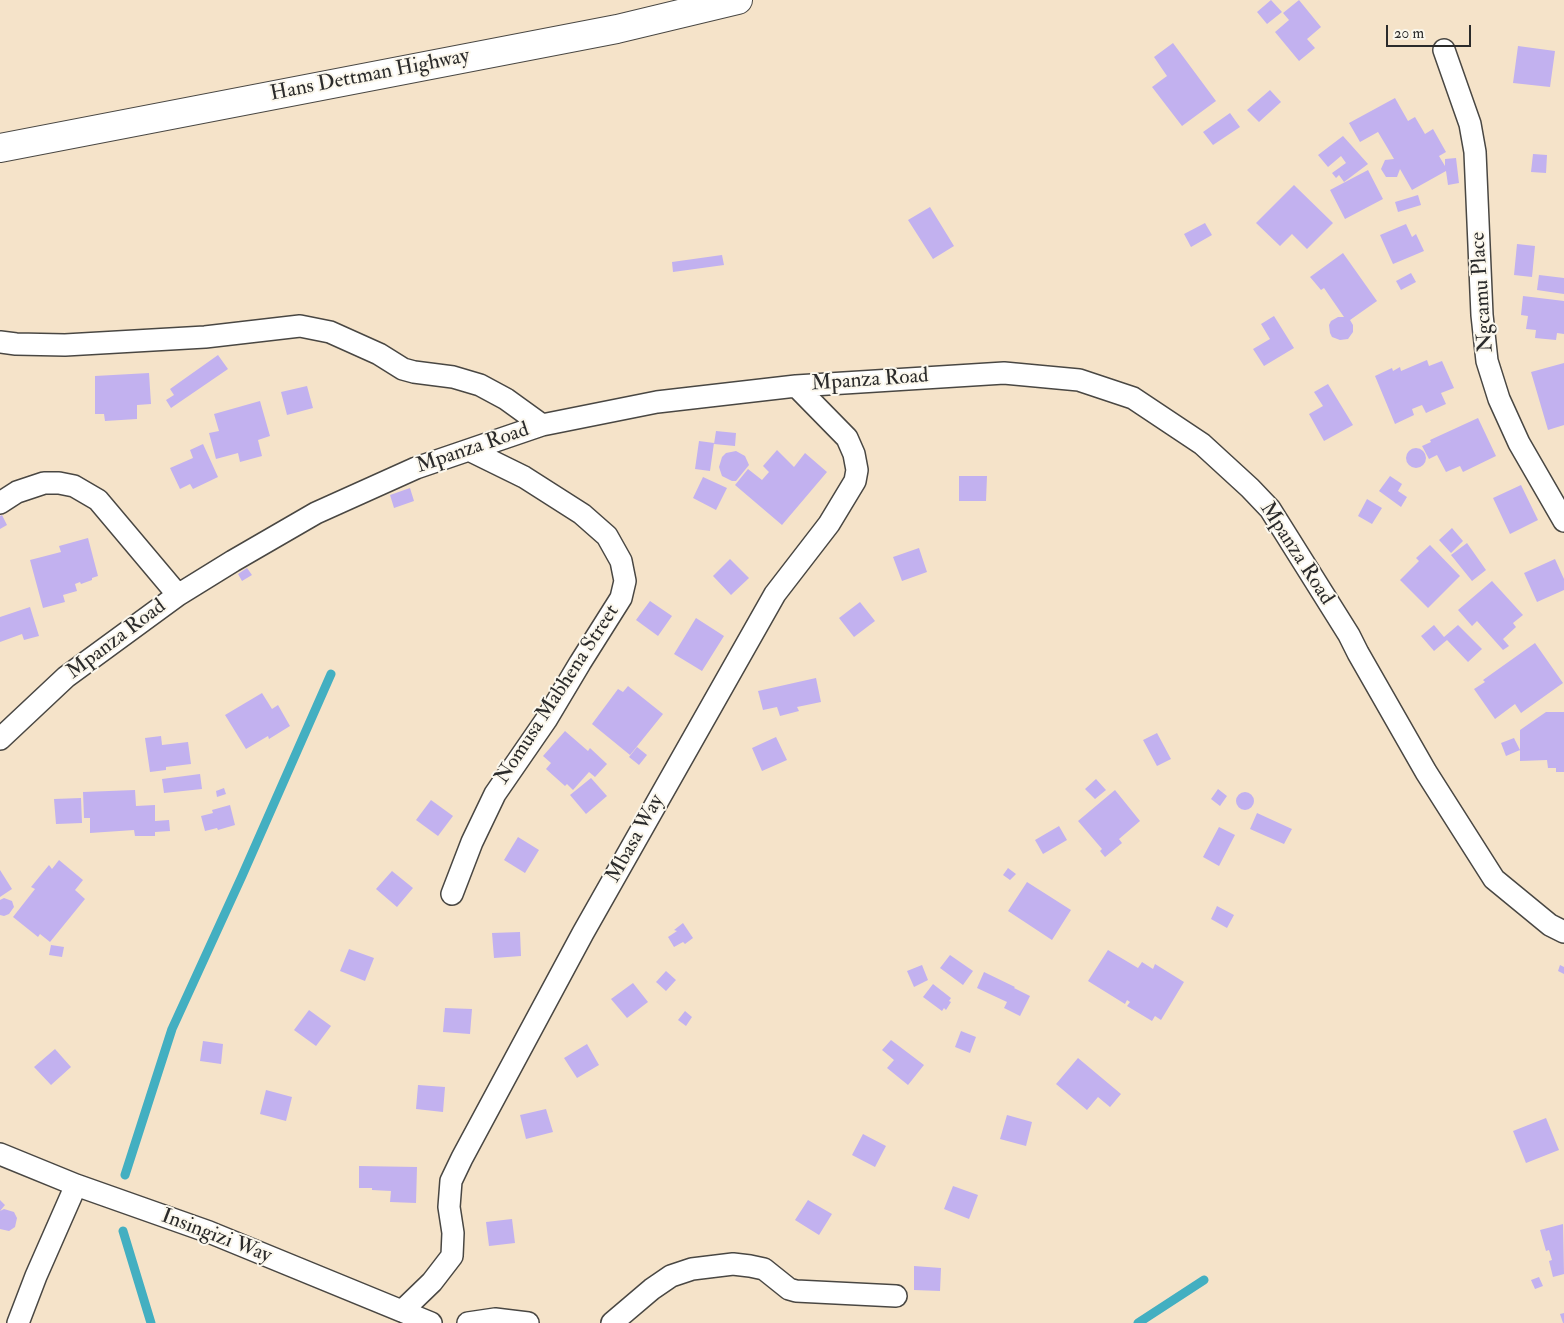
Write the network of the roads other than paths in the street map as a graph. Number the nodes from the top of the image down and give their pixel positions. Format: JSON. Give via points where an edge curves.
{"nodes":[{"id":1,"x":738,"y":0,"type":"edge"},
{"id":2,"x":1444,"y":50,"type":"dead end"},
{"id":3,"x":0,"y":148,"type":"edge"},
{"id":4,"x":0,"y":342,"type":"edge"},
{"id":5,"x":796,"y":386,"type":"junction"},
{"id":6,"x":542,"y":425,"type":"junction"},
{"id":7,"x":469,"y":450,"type":"junction"},
{"id":8,"x":0,"y":503,"type":"edge"},
{"id":9,"x":1564,"y":522,"type":"edge"},
{"id":10,"x":178,"y":594,"type":"junction"},
{"id":11,"x":0,"y":739,"type":"edge"},
{"id":12,"x":452,"y":894,"type":"dead end"},
{"id":13,"x":1564,"y":932,"type":"edge"},
{"id":14,"x":0,"y":1154,"type":"edge"},
{"id":15,"x":76,"y":1185,"type":"junction"},
{"id":16,"x":896,"y":1296,"type":"dead end"},
{"id":17,"x":402,"y":1311,"type":"junction"},
{"id":18,"x":18,"y":1323,"type":"edge"},
{"id":19,"x":431,"y":1323,"type":"edge"},
{"id":20,"x":468,"y":1323,"type":"edge"},
{"id":21,"x":528,"y":1323,"type":"edge"},
{"id":22,"x":612,"y":1323,"type":"edge"}],
"edges":[{"from":1,"to":3,"type":"street","name":"Hans Dettman Highway","via":[[607,30]]},
{"from":2,"to":9,"type":"street","name":"Ngcamu Place","via":[[1470,124],[1475,152],[1482,315],[1488,361],[1499,399],[1519,443]]},
{"from":4,"to":6,"type":"street","via":[[65,345],[205,337],[300,326],[330,332],[379,354],[403,369],[480,385]]},
{"from":5,"to":6,"type":"street","name":"Mpanza Road","via":[[657,402]]},
{"from":5,"to":13,"type":"street","name":"Mpanza Road","via":[[1004,373],[1079,380],[1133,398],[1202,444],[1270,510],[1349,635],[1426,772],[1494,879],[1550,925]]},
{"from":5,"to":17,"type":"street","name":"Mbasa Way","via":[[847,438],[857,470],[855,481],[829,524],[775,594],[583,933],[451,1181],[452,1256],[432,1282]]},
{"from":6,"to":7,"type":"street","name":"Mpanza Road"},
{"from":7,"to":10,"type":"street","name":"Mpanza Road","via":[[416,468],[316,513]]},
{"from":7,"to":12,"type":"street","name":"Nomusa Mabhena Street","via":[[524,477],[582,514],[607,536],[621,560],[625,581],[621,598],[546,720],[495,794]]},
{"from":8,"to":10,"type":"street","via":[[17,492],[44,482],[74,486],[98,500]]},
{"from":10,"to":11,"type":"street","name":"Mpanza Road","via":[[66,678]]},
{"from":14,"to":15,"type":"street","name":"Insingizi Way"},
{"from":15,"to":17,"type":"street","name":"Insingizi Way","via":[[210,1232]]},
{"from":15,"to":18,"type":"street"},
{"from":16,"to":22,"type":"street","via":[[796,1291],[764,1269],[733,1264],[671,1276]]},
{"from":17,"to":19,"type":"street","name":"Insingizi Way"},
{"from":20,"to":21,"type":"street","via":[[495,1319]]}]}
